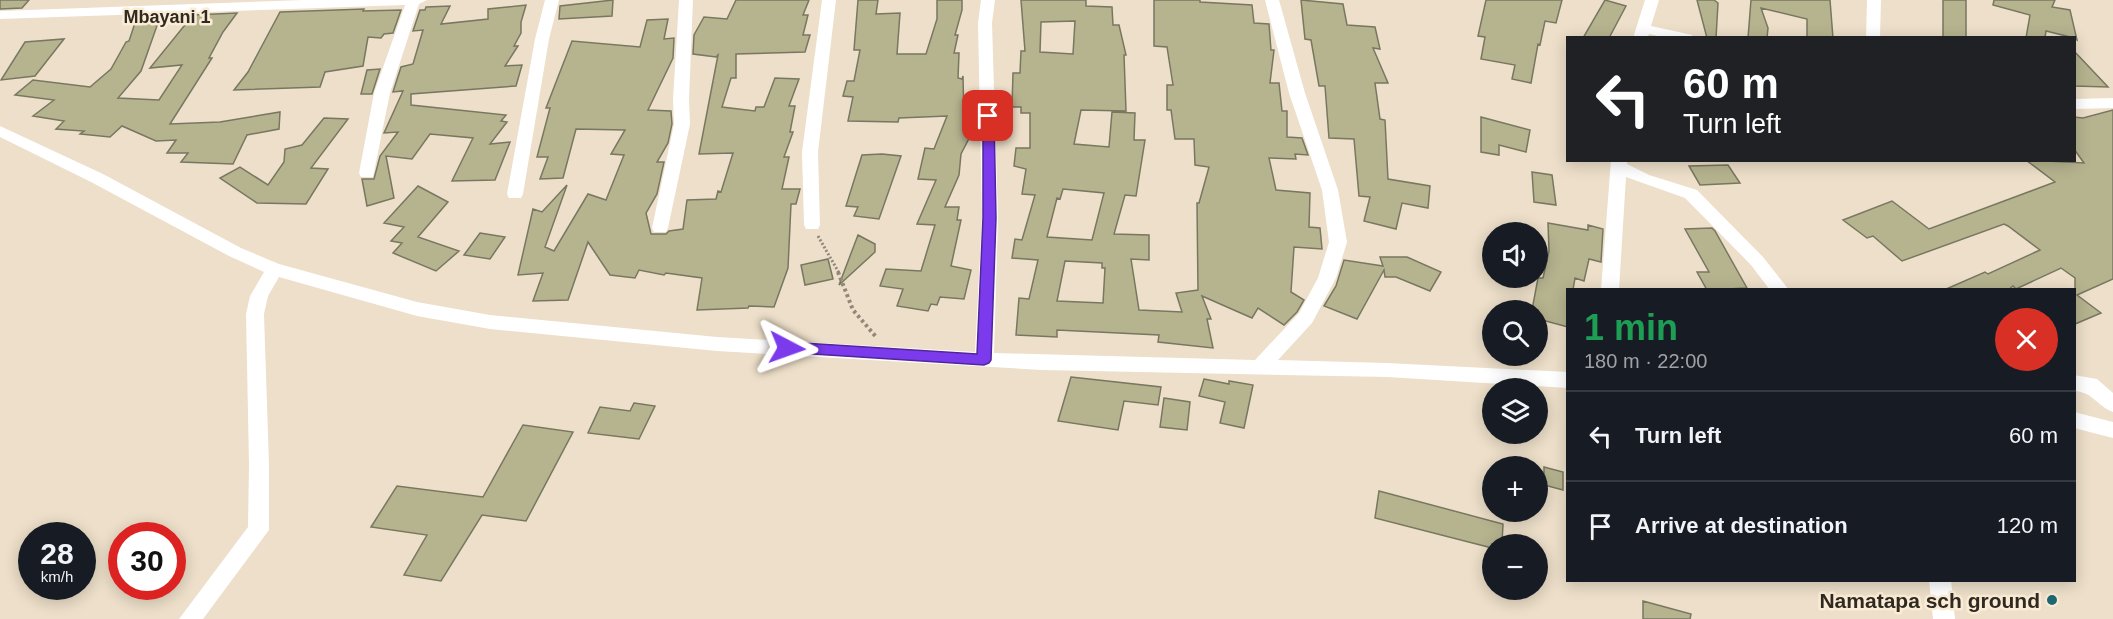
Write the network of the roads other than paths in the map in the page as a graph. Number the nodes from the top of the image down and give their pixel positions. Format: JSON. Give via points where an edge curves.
{"nodes":[{"id":1,"x":413,"y":0,"type":"edge"},
{"id":2,"x":420,"y":0,"type":"edge"},
{"id":3,"x":552,"y":0,"type":"edge"},
{"id":4,"x":686,"y":0,"type":"edge"},
{"id":5,"x":829,"y":0,"type":"edge"},
{"id":6,"x":988,"y":0,"type":"edge"},
{"id":7,"x":1272,"y":0,"type":"edge"},
{"id":8,"x":1652,"y":0,"type":"edge"},
{"id":9,"x":1874,"y":0,"type":"edge"},
{"id":10,"x":266,"y":2,"type":"edge"},
{"id":11,"x":126,"y":5,"type":"edge"},
{"id":12,"x":0,"y":15,"type":"edge"},
{"id":13,"x":1642,"y":33,"type":"edge"},
{"id":14,"x":1669,"y":36,"type":"edge"},
{"id":15,"x":1873,"y":36,"type":"edge"},
{"id":16,"x":2113,"y":103,"type":"edge"},
{"id":17,"x":2076,"y":104,"type":"edge"},
{"id":18,"x":0,"y":131,"type":"edge"},
{"id":19,"x":1619,"y":164,"type":"edge"},
{"id":20,"x":367,"y":173,"type":"dead end"},
{"id":21,"x":515,"y":194,"type":"dead end"},
{"id":22,"x":812,"y":225,"type":"road end"},
{"id":23,"x":660,"y":228,"type":"dead end"},
{"id":24,"x":274,"y":269,"type":"junction"},
{"id":25,"x":1610,"y":288,"type":"edge"},
{"id":26,"x":1778,"y":288,"type":"edge"},
{"id":27,"x":984,"y":360,"type":"junction"},
{"id":28,"x":1259,"y":369,"type":"junction"},
{"id":29,"x":1566,"y":380,"type":"edge"},
{"id":30,"x":2076,"y":383,"type":"edge"},
{"id":31,"x":2113,"y":404,"type":"edge"},
{"id":32,"x":2076,"y":421,"type":"edge"},
{"id":33,"x":2113,"y":430,"type":"edge"},
{"id":34,"x":1940,"y":582,"type":"edge"},
{"id":35,"x":190,"y":619,"type":"edge"},
{"id":36,"x":1944,"y":619,"type":"edge"}],
"edges":[{"from":1,"to":2,"type":"street"},
{"from":1,"to":10,"type":"street"},
{"from":1,"to":20,"type":"street","via":[[382,93]]},
{"from":3,"to":21,"type":"street"},
{"from":4,"to":23,"type":"street","via":[[681,124]]},
{"from":5,"to":22,"type":"street","via":[[810,152]]},
{"from":6,"to":27,"type":"street","via":[[985,23],[990,218]]},
{"from":7,"to":28,"type":"street","via":[[1297,93],[1330,190],[1338,242],[1327,278],[1306,318]]},
{"from":8,"to":13,"type":"street"},
{"from":9,"to":15,"type":"street"},
{"from":10,"to":11,"type":"street"},
{"from":11,"to":12,"type":"street"},
{"from":13,"to":14,"type":"street"},
{"from":16,"to":17,"type":"street"},
{"from":18,"to":24,"type":"street"},
{"from":19,"to":25,"type":"street"},
{"from":19,"to":26,"type":"street","via":[[1643,179],[1691,194]]},
{"from":24,"to":27,"type":"street","via":[[394,304],[489,321],[717,344]]},
{"from":24,"to":35,"type":"street","via":[[259,296],[255,314],[258,530]]},
{"from":27,"to":28,"type":"street"},
{"from":28,"to":29,"type":"street","via":[[1387,370]]},
{"from":30,"to":31,"type":"street","via":[[2090,384]]},
{"from":32,"to":33,"type":"street"},
{"from":34,"to":36,"type":"street"}]}
